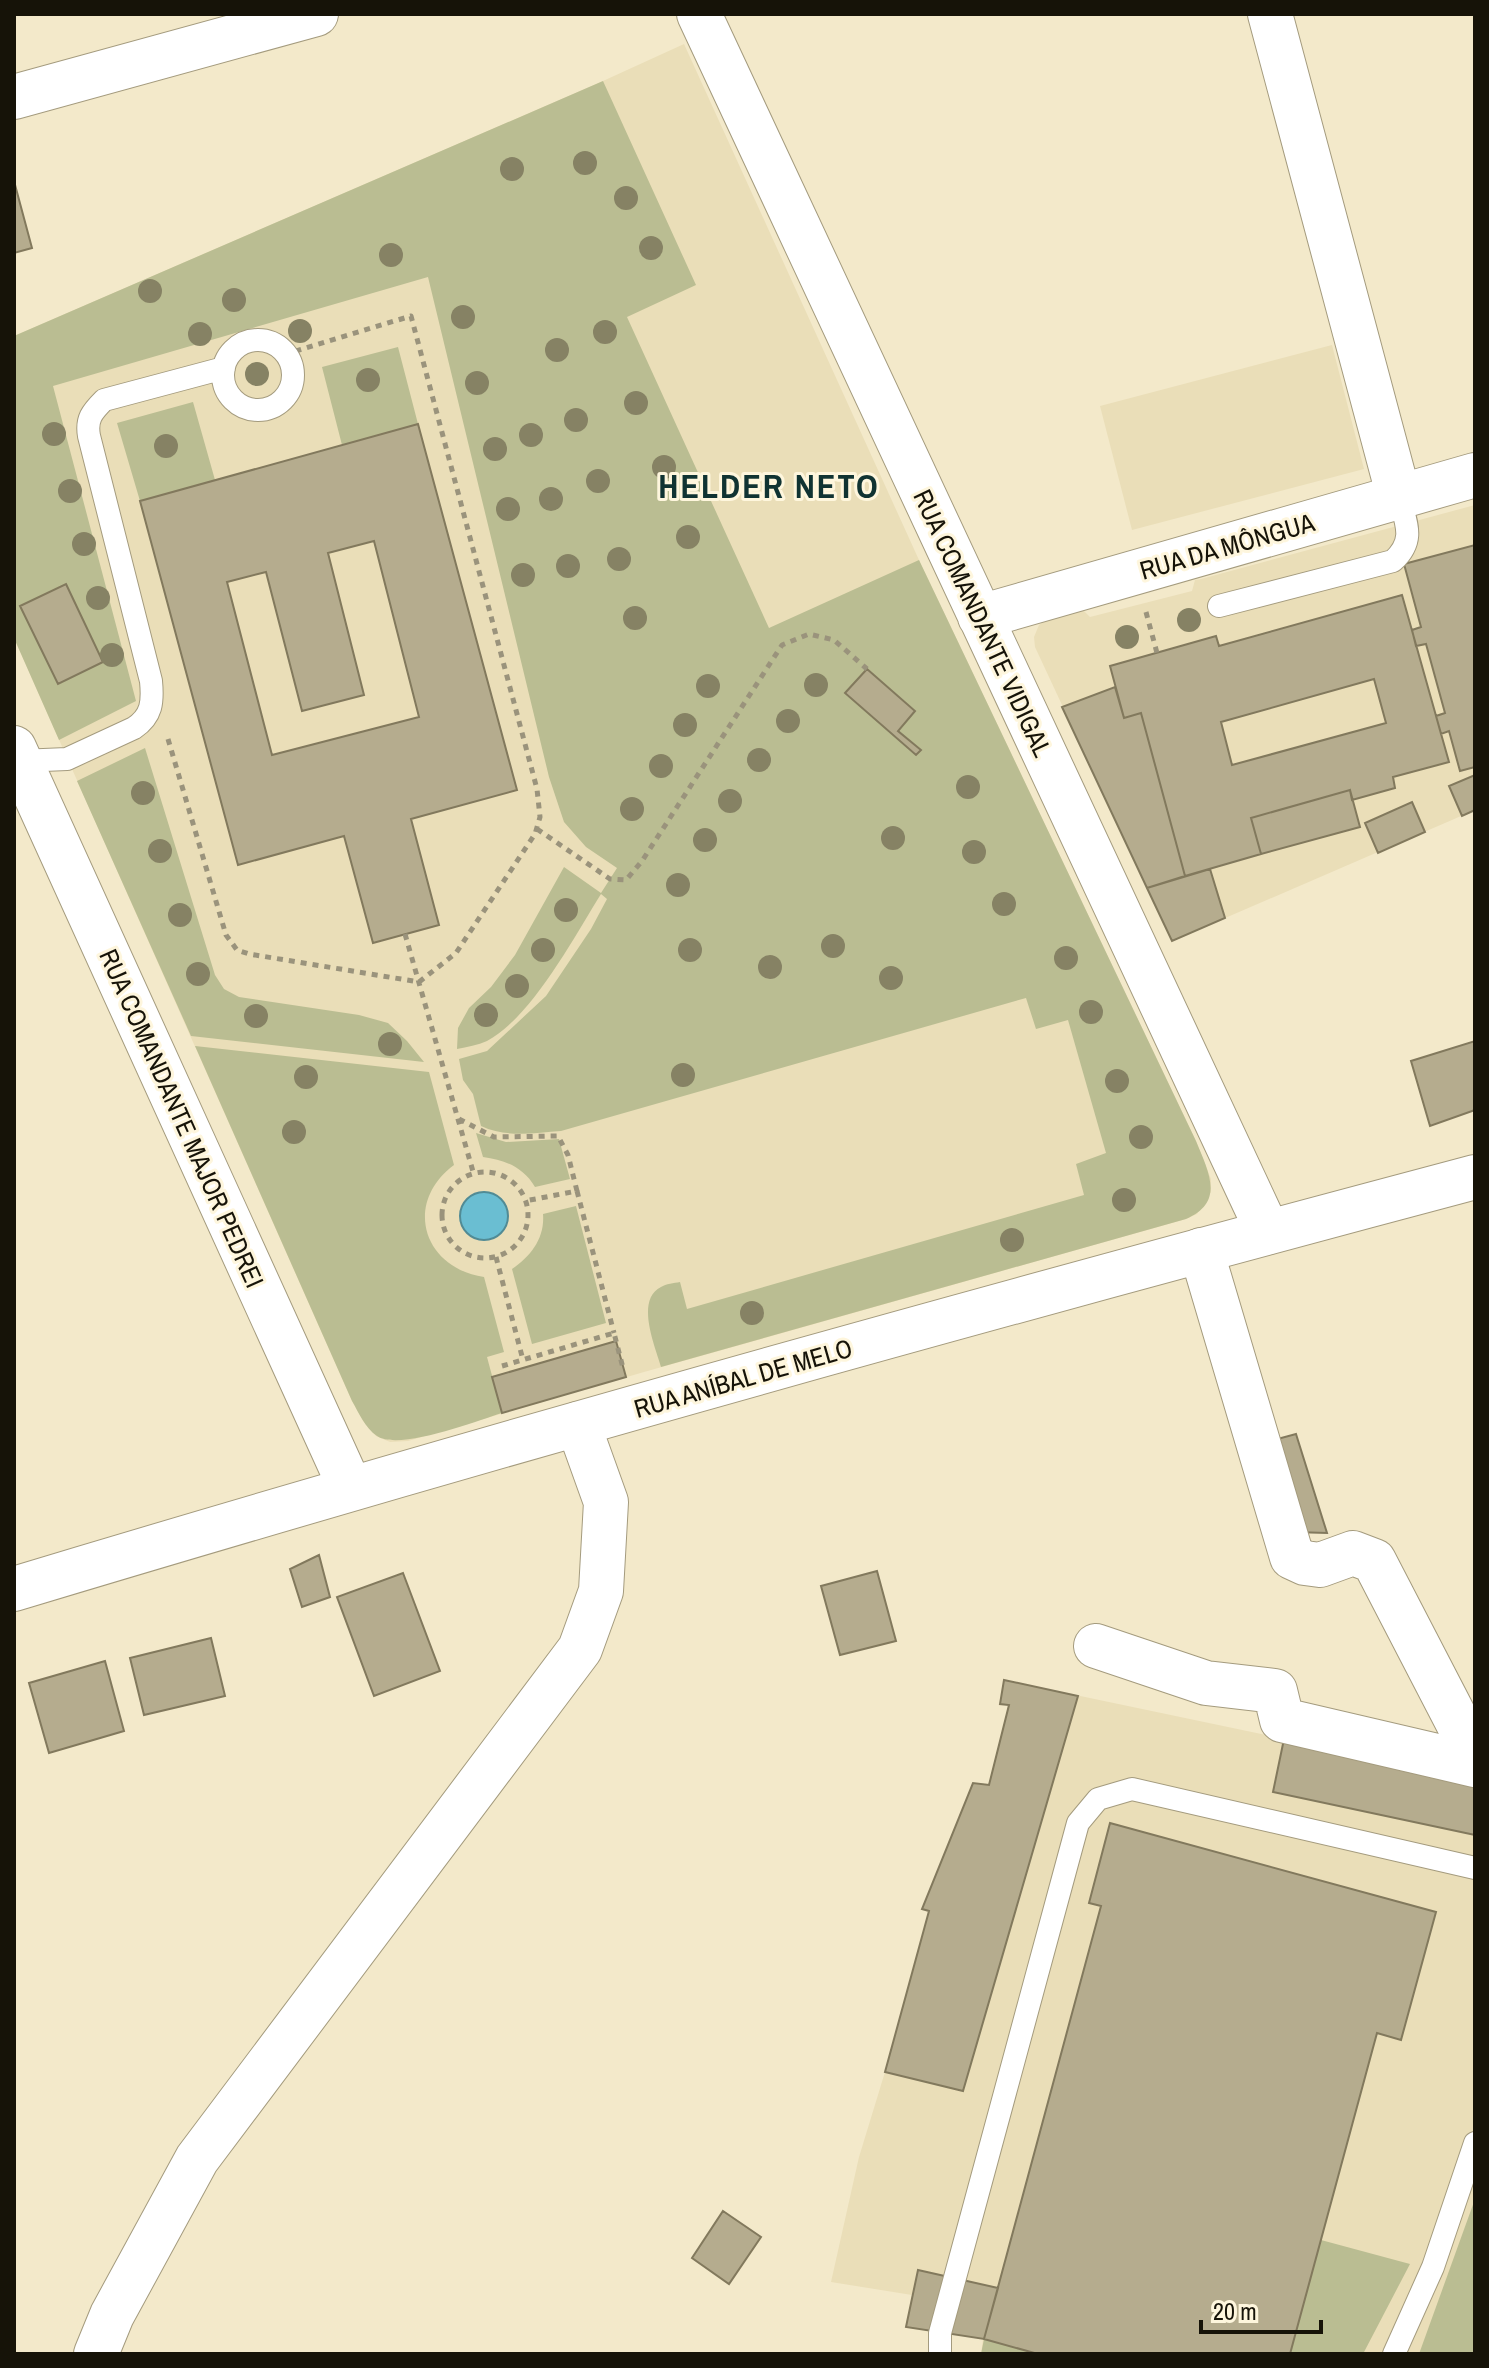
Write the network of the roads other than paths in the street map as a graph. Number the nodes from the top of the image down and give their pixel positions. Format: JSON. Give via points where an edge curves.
{"nodes":[{"id":1,"x":316,"y":14,"type":"edge"},
{"id":2,"x":699,"y":14,"type":"edge"},
{"id":3,"x":1270,"y":14,"type":"edge"},
{"id":4,"x":14,"y":97,"type":"edge"},
{"id":5,"x":224,"y":368,"type":"junction"},
{"id":6,"x":1475,"y":475,"type":"edge"},
{"id":7,"x":1399,"y":497,"type":"junction"},
{"id":8,"x":1219,"y":606,"type":"dead end"},
{"id":9,"x":980,"y":617,"type":"junction"},
{"id":10,"x":17,"y":754,"type":"edge"},
{"id":11,"x":1475,"y":1177,"type":"edge"},
{"id":12,"x":1268,"y":1232,"type":"junction"},
{"id":13,"x":1201,"y":1250,"type":"junction"},
{"id":14,"x":578,"y":1424,"type":"junction"},
{"id":15,"x":350,"y":1487,"type":"junction"},
{"id":16,"x":14,"y":1589,"type":"edge"},
{"id":17,"x":1096,"y":1646,"type":"dead end"},
{"id":18,"x":1475,"y":1756,"type":"edge"},
{"id":19,"x":1475,"y":1765,"type":"edge"},
{"id":20,"x":1475,"y":1868,"type":"edge"},
{"id":21,"x":1475,"y":2143,"type":"edge"},
{"id":22,"x":96,"y":2354,"type":"edge"},
{"id":23,"x":940,"y":2354,"type":"edge"},
{"id":24,"x":1394,"y":2354,"type":"edge"}],
"edges":[{"from":1,"to":4,"type":"street"},
{"from":2,"to":9,"type":"street","name":"RUA COMANDANTE VIDIGAL"},
{"from":3,"to":7,"type":"street"},
{"from":5,"to":5,"type":"lane","via":[[240,345],[263,340],[274,343],[291,361],[292,385],[280,403],[248,409],[225,387]]},
{"from":5,"to":10,"type":"lane","via":[[104,400],[87,425],[151,681],[151,712],[134,728],[67,759]]},
{"from":6,"to":7,"type":"street","name":"RUA DA MÔNGUA"},
{"from":7,"to":8,"type":"lane","via":[[1408,531],[1402,553],[1393,561]]},
{"from":7,"to":9,"type":"street","name":"RUA DA MÔNGUA"},
{"from":9,"to":12,"type":"street","name":"RUA COMANDANTE VIDIGAL"},
{"from":10,"to":15,"type":"street","name":"RUA COMANDANTE MAJOR PEDREI"},
{"from":11,"to":12,"type":"street","name":"RUA ANÍBAL DE MELO"},
{"from":12,"to":13,"type":"street","name":"RUA ANÍBAL DE MELO"},
{"from":13,"to":14,"type":"street","name":"RUA ANÍBAL DE MELO"},
{"from":13,"to":18,"type":"street","via":[[1292,1557],[1320,1565],[1353,1553],[1374,1561]]},
{"from":14,"to":15,"type":"street","name":"RUA ANÍBAL DE MELO"},
{"from":14,"to":22,"type":"street","via":[[606,1502],[601,1591],[580,1649],[197,2159]]},
{"from":15,"to":16,"type":"street","name":"RUA ANÍBAL DE MELO"},
{"from":17,"to":19,"type":"street","via":[[1206,1683],[1275,1691],[1282,1720]]},
{"from":20,"to":23,"type":"lane","via":[[1132,1789],[1098,1799],[1078,1823],[940,2333]]},
{"from":21,"to":24,"type":"lane","via":[[1433,2267]]}]}
